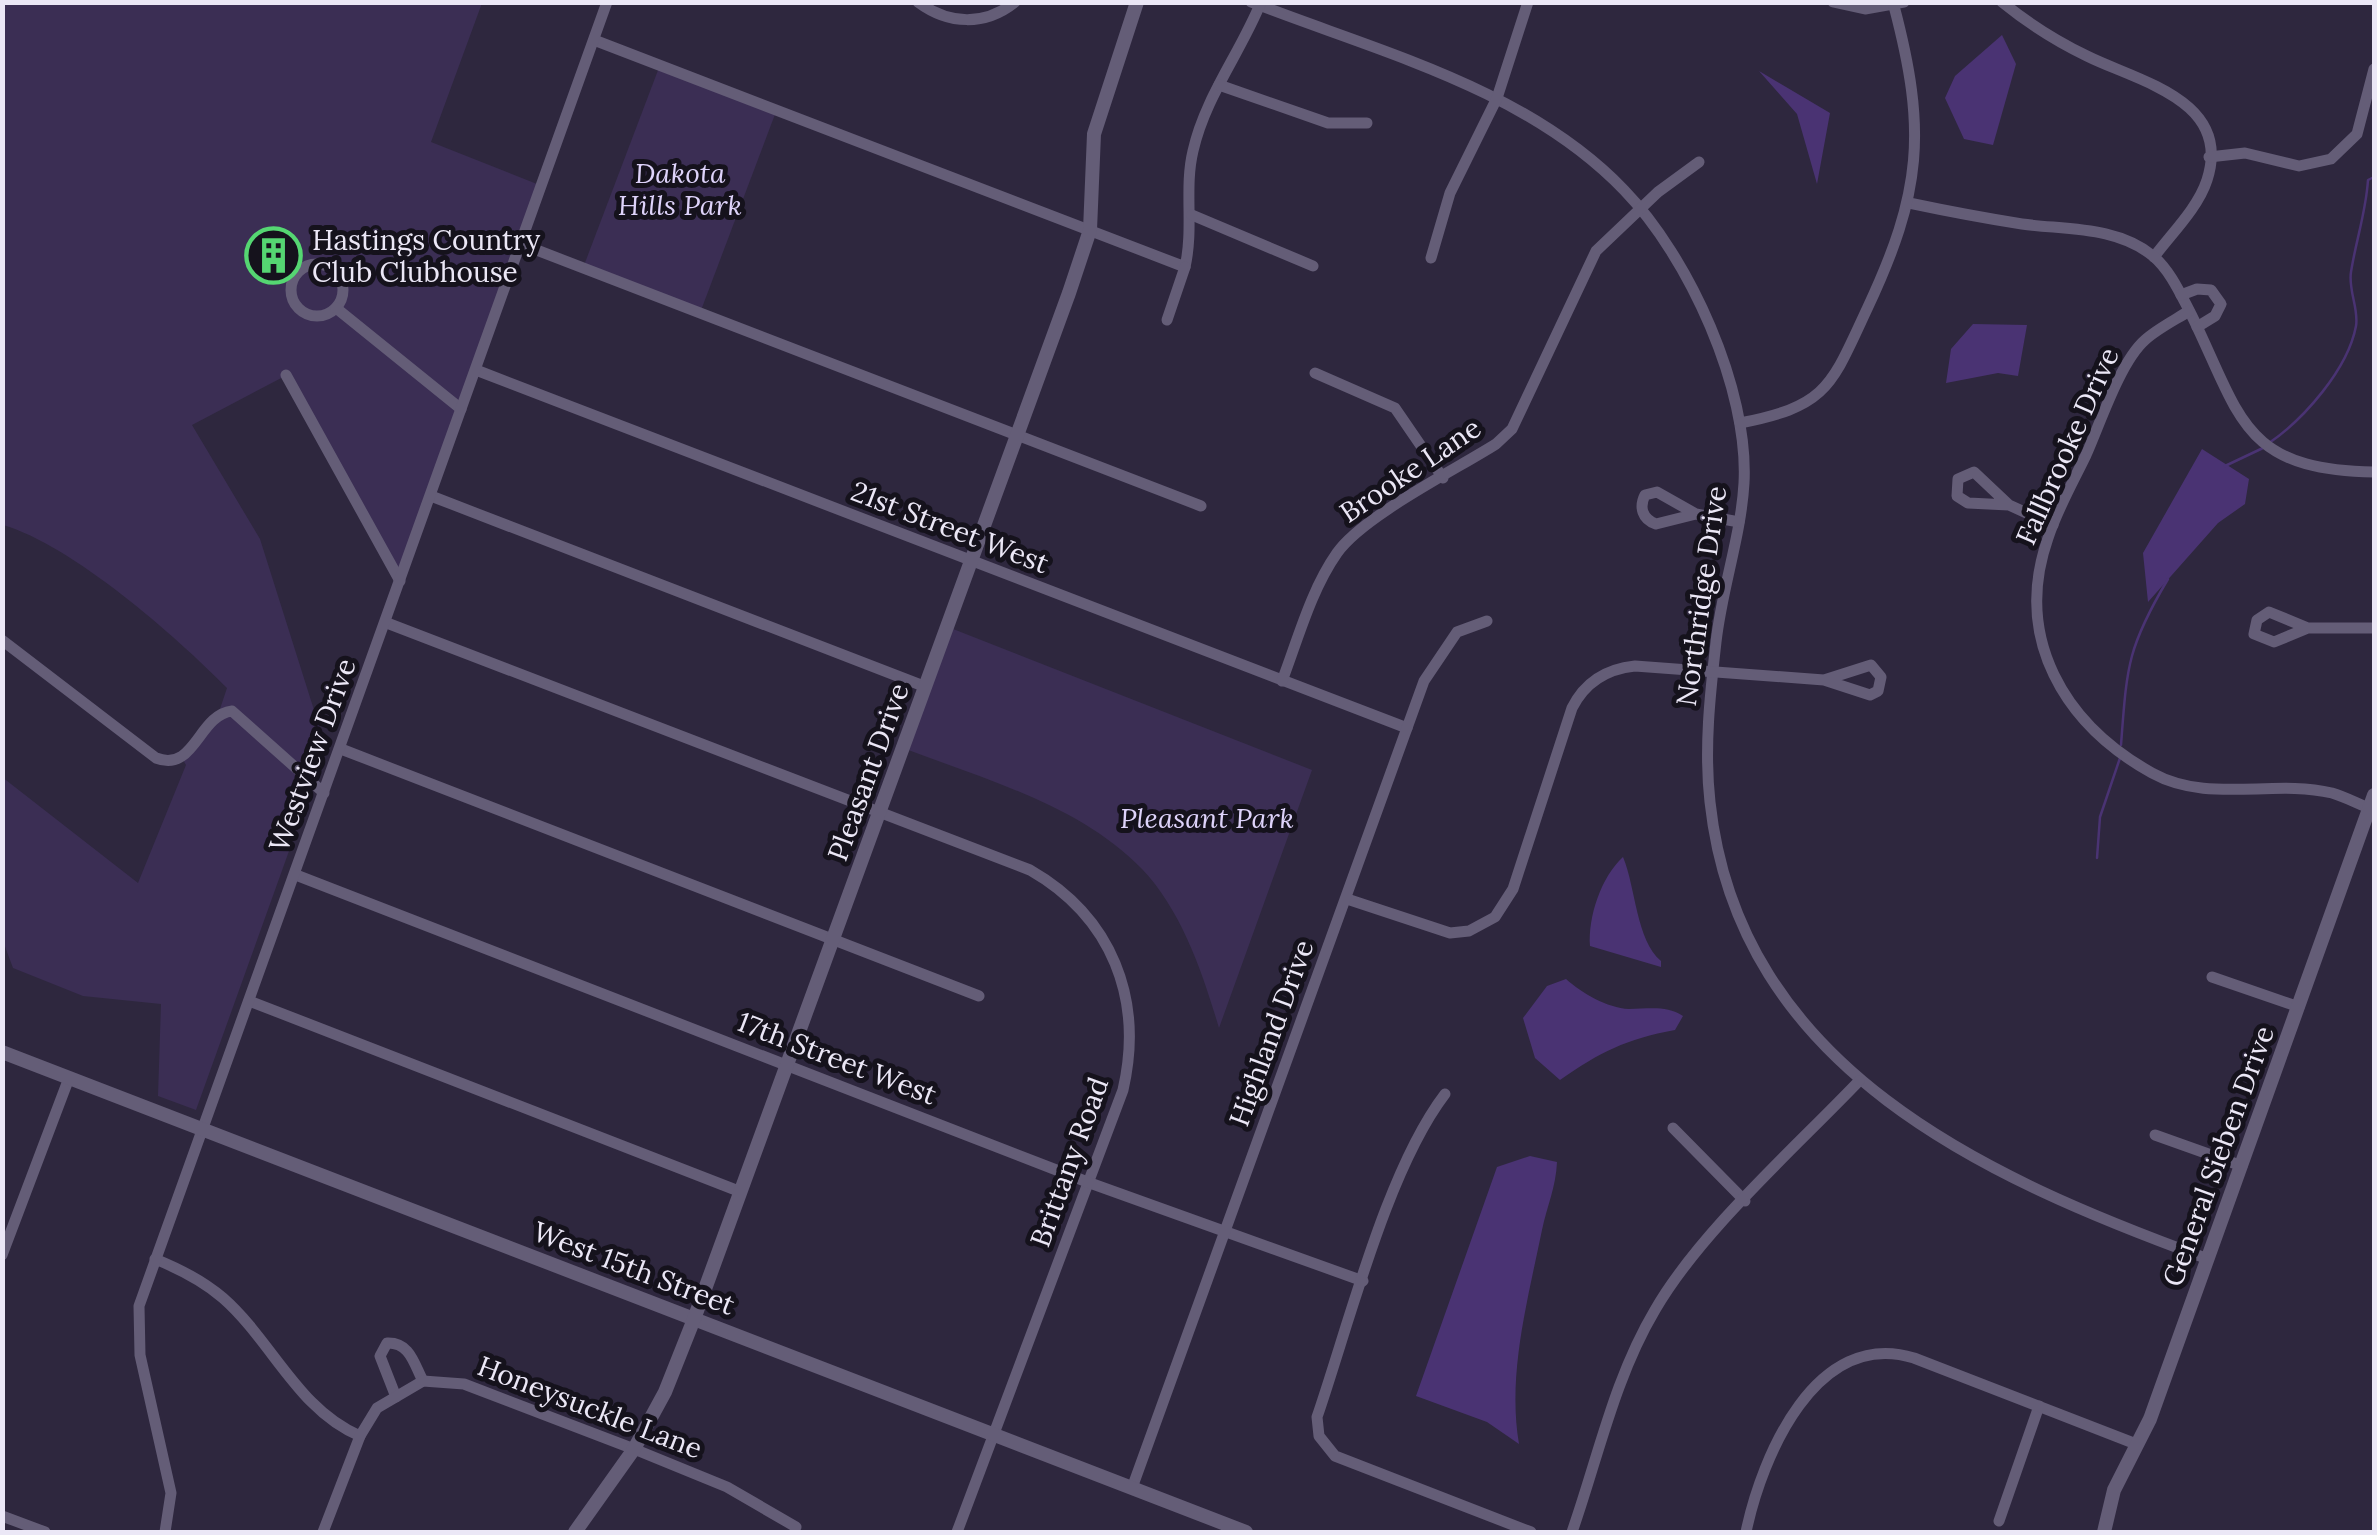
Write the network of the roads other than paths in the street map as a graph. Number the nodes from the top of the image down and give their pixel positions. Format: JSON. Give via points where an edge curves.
{"nodes":[{"id":1,"x":607,"y":2,"type":"edge"},
{"id":2,"x":918,"y":2,"type":"edge"},
{"id":3,"x":1015,"y":2,"type":"edge"},
{"id":4,"x":1136,"y":2,"type":"edge"},
{"id":5,"x":1528,"y":2,"type":"edge"},
{"id":6,"x":1833,"y":2,"type":"edge"},
{"id":7,"x":2002,"y":2,"type":"edge"},
{"id":8,"x":1258,"y":4,"type":"edge"},
{"id":9,"x":1900,"y":4,"type":"edge"},
{"id":10,"x":594,"y":40,"type":"junction"},
{"id":11,"x":2374,"y":69,"type":"edge"},
{"id":12,"x":1219,"y":85,"type":"junction"},
{"id":13,"x":1498,"y":98,"type":"junction"},
{"id":14,"x":1367,"y":122,"type":"dead end"},
{"id":15,"x":2209,"y":157,"type":"junction"},
{"id":16,"x":1699,"y":162,"type":"dead end"},
{"id":17,"x":1909,"y":203,"type":"junction"},
{"id":18,"x":1640,"y":208,"type":"junction"},
{"id":19,"x":1192,"y":215,"type":"junction"},
{"id":20,"x":1090,"y":230,"type":"junction"},
{"id":21,"x":521,"y":244,"type":"junction"},
{"id":22,"x":2154,"y":257,"type":"junction"},
{"id":23,"x":1430,"y":258,"type":"dead end"},
{"id":24,"x":1313,"y":266,"type":"dead end"},
{"id":25,"x":1185,"y":267,"type":"junction"},
{"id":26,"x":2181,"y":296,"type":"junction"},
{"id":27,"x":336,"y":308,"type":"junction"},
{"id":28,"x":2190,"y":311,"type":"junction"},
{"id":29,"x":1167,"y":320,"type":"dead end"},
{"id":30,"x":2197,"y":326,"type":"junction"},
{"id":31,"x":476,"y":370,"type":"junction"},
{"id":32,"x":1314,"y":374,"type":"dead end"},
{"id":33,"x":286,"y":375,"type":"dead end"},
{"id":34,"x":461,"y":409,"type":"junction"},
{"id":35,"x":1740,"y":422,"type":"junction"},
{"id":36,"x":1018,"y":436,"type":"junction"},
{"id":37,"x":2374,"y":472,"type":"edge"},
{"id":38,"x":1443,"y":478,"type":"junction"},
{"id":39,"x":431,"y":496,"type":"junction"},
{"id":40,"x":2009,"y":505,"type":"dead end"},
{"id":41,"x":1201,"y":506,"type":"dead end"},
{"id":42,"x":1696,"y":514,"type":"dead end"},
{"id":43,"x":1739,"y":522,"type":"junction"},
{"id":44,"x":2054,"y":525,"type":"junction"},
{"id":45,"x":972,"y":562,"type":"junction"},
{"id":46,"x":400,"y":581,"type":"junction"},
{"id":47,"x":1487,"y":620,"type":"dead end"},
{"id":48,"x":386,"y":622,"type":"junction"},
{"id":49,"x":2308,"y":628,"type":"dead end"},
{"id":50,"x":2374,"y":628,"type":"edge"},
{"id":51,"x":2,"y":640,"type":"edge"},
{"id":52,"x":1713,"y":674,"type":"junction"},
{"id":53,"x":1282,"y":680,"type":"junction"},
{"id":54,"x":1824,"y":680,"type":"dead end"},
{"id":55,"x":926,"y":687,"type":"junction"},
{"id":56,"x":1407,"y":728,"type":"junction"},
{"id":57,"x":341,"y":749,"type":"junction"},
{"id":58,"x":324,"y":794,"type":"junction"},
{"id":59,"x":2373,"y":804,"type":"edge"},
{"id":60,"x":879,"y":814,"type":"junction"},
{"id":61,"x":296,"y":875,"type":"junction"},
{"id":62,"x":1348,"y":898,"type":"junction"},
{"id":63,"x":834,"y":939,"type":"junction"},
{"id":64,"x":2212,"y":977,"type":"dead end"},
{"id":65,"x":978,"y":996,"type":"dead end"},
{"id":66,"x":252,"y":1002,"type":"junction"},
{"id":67,"x":2299,"y":1007,"type":"junction"},
{"id":68,"x":2,"y":1052,"type":"edge"},
{"id":69,"x":787,"y":1066,"type":"junction"},
{"id":70,"x":68,"y":1078,"type":"junction"},
{"id":71,"x":1858,"y":1081,"type":"junction"},
{"id":72,"x":1444,"y":1094,"type":"dead end"},
{"id":73,"x":1673,"y":1128,"type":"dead end"},
{"id":74,"x":205,"y":1129,"type":"junction"},
{"id":75,"x":2155,"y":1134,"type":"dead end"},
{"id":76,"x":2242,"y":1166,"type":"junction"},
{"id":77,"x":1090,"y":1183,"type":"junction"},
{"id":78,"x":741,"y":1192,"type":"junction"},
{"id":79,"x":1745,"y":1201,"type":"junction"},
{"id":80,"x":8,"y":1215,"type":"edge"},
{"id":81,"x":1225,"y":1230,"type":"junction"},
{"id":82,"x":2,"y":1255,"type":"edge"},
{"id":83,"x":155,"y":1259,"type":"junction"},
{"id":84,"x":2208,"y":1259,"type":"junction"},
{"id":85,"x":1363,"y":1281,"type":"junction"},
{"id":86,"x":694,"y":1319,"type":"junction"},
{"id":87,"x":423,"y":1381,"type":"junction"},
{"id":88,"x":396,"y":1397,"type":"junction"},
{"id":89,"x":2039,"y":1406,"type":"junction"},
{"id":90,"x":995,"y":1435,"type":"junction"},
{"id":91,"x":360,"y":1436,"type":"junction"},
{"id":92,"x":2136,"y":1444,"type":"junction"},
{"id":93,"x":634,"y":1449,"type":"junction"},
{"id":94,"x":1132,"y":1488,"type":"junction"},
{"id":95,"x":2,"y":1516,"type":"edge"},
{"id":96,"x":1999,"y":1521,"type":"dead end"},
{"id":97,"x":796,"y":1527,"type":"dead end"},
{"id":98,"x":45,"y":1532,"type":"edge"},
{"id":99,"x":164,"y":1532,"type":"edge"},
{"id":100,"x":323,"y":1532,"type":"edge"},
{"id":101,"x":575,"y":1532,"type":"edge"},
{"id":102,"x":958,"y":1532,"type":"edge"},
{"id":103,"x":1246,"y":1532,"type":"edge"},
{"id":104,"x":1532,"y":1532,"type":"edge"},
{"id":105,"x":1572,"y":1532,"type":"edge"},
{"id":106,"x":1746,"y":1532,"type":"edge"},
{"id":107,"x":2104,"y":1532,"type":"edge"}],
"edges":[{"from":1,"to":10,"type":"street","name":"Westview Drive"},
{"from":2,"to":3,"type":"street","via":[[964,21]]},
{"from":4,"to":20,"type":"street","name":"Pleasant Drive","via":[[1094,134]]},
{"from":5,"to":13,"type":"street"},
{"from":6,"to":9,"type":"street","via":[[1865,9]]},
{"from":7,"to":15,"type":"street","via":[[2034,29],[2188,104],[2205,132]]},
{"from":8,"to":12,"type":"street"},
{"from":8,"to":13,"type":"street","name":"Northridge Drive"},
{"from":9,"to":17,"type":"street","via":[[1916,113]]},
{"from":10,"to":20,"type":"street"},
{"from":10,"to":21,"type":"street","name":"Westview Drive"},
{"from":11,"to":15,"type":"street","via":[[2358,134],[2331,159],[2299,166],[2244,154]]},
{"from":12,"to":14,"type":"street","via":[[1328,122]]},
{"from":12,"to":19,"type":"street","via":[[1192,152]]},
{"from":13,"to":18,"type":"street","name":"Northridge Drive","via":[[1567,140]]},
{"from":13,"to":23,"type":"street","via":[[1450,193]]},
{"from":15,"to":22,"type":"street","via":[[2207,180]]},
{"from":16,"to":18,"type":"street","name":"Brooke Lane"},
{"from":17,"to":22,"type":"street","via":[[2119,237]]},
{"from":17,"to":35,"type":"street","via":[[1894,252],[1828,385],[1796,410]]},
{"from":18,"to":35,"type":"street","name":"Northridge Drive","via":[[1696,299]]},
{"from":18,"to":38,"type":"street","name":"Brooke Lane","via":[[1596,252],[1512,429]]},
{"from":19,"to":24,"type":"street"},
{"from":19,"to":25,"type":"street"},
{"from":20,"to":25,"type":"street"},
{"from":20,"to":36,"type":"street","name":"Pleasant Drive"},
{"from":21,"to":31,"type":"street","name":"Westview Drive"},
{"from":21,"to":36,"type":"street"},
{"from":22,"to":26,"type":"street"},
{"from":25,"to":29,"type":"street"},
{"from":26,"to":28,"type":"street"},
{"from":26,"to":30,"type":"street","via":[[2211,290],[2221,304],[2216,316]]},
{"from":27,"to":27,"type":"street","via":[[342,284],[334,270],[316,264],[296,274],[292,296],[301,310],[318,316]]},
{"from":27,"to":34,"type":"street"},
{"from":28,"to":30,"type":"street"},
{"from":28,"to":44,"type":"street","name":"Fallbrooke Drive","via":[[2142,342]]},
{"from":30,"to":37,"type":"street","via":[[2235,413],[2255,437],[2325,471]]},
{"from":31,"to":34,"type":"street","name":"Westview Drive"},
{"from":31,"to":45,"type":"street","name":"21st Street West"},
{"from":32,"to":38,"type":"street","via":[[1396,408]]},
{"from":33,"to":46,"type":"street"},
{"from":34,"to":39,"type":"street","name":"Westview Drive"},
{"from":35,"to":43,"type":"street","name":"Northridge Drive"},
{"from":36,"to":41,"type":"street"},
{"from":36,"to":45,"type":"street","name":"Pleasant Drive"},
{"from":38,"to":53,"type":"street","name":"Brooke Lane","via":[[1338,550]]},
{"from":39,"to":46,"type":"street","name":"Westview Drive"},
{"from":39,"to":55,"type":"street"},
{"from":40,"to":44,"type":"street"},
{"from":42,"to":43,"type":"street"},
{"from":43,"to":52,"type":"street","name":"Northridge Drive"},
{"from":44,"to":59,"type":"street","name":"Fallbrooke Drive","via":[[2036,587],[2038,637],[2056,685],[2092,726],[2176,784],[2330,793]]},
{"from":45,"to":53,"type":"street","name":"21st Street West"},
{"from":45,"to":55,"type":"street","name":"Pleasant Drive"},
{"from":46,"to":48,"type":"street","name":"Westview Drive"},
{"from":47,"to":56,"type":"street","name":"Highland Drive","via":[[1457,632],[1445,646]]},
{"from":48,"to":57,"type":"street","name":"Westview Drive"},
{"from":48,"to":60,"type":"street","name":"Brittany Road"},
{"from":49,"to":50,"type":"street"},
{"from":51,"to":58,"type":"street","via":[[156,758],[182,758],[218,715],[232,711]]},
{"from":52,"to":54,"type":"street"},
{"from":52,"to":62,"type":"street","via":[[1629,667],[1592,681],[1572,708],[1503,908],[1487,923],[1460,933]]},
{"from":52,"to":71,"type":"street","name":"Northridge Drive","via":[[1707,770],[1729,888],[1783,997]]},
{"from":53,"to":56,"type":"street","name":"21st Street West"},
{"from":55,"to":60,"type":"street","name":"Pleasant Drive"},
{"from":56,"to":62,"type":"street","name":"Highland Drive"},
{"from":57,"to":58,"type":"street","name":"Westview Drive"},
{"from":57,"to":63,"type":"street"},
{"from":58,"to":61,"type":"street","name":"Westview Drive"},
{"from":59,"to":67,"type":"street","name":"General Sieben Drive"},
{"from":60,"to":63,"type":"street","name":"Pleasant Drive"},
{"from":60,"to":77,"type":"street","name":"Brittany Road","via":[[1030,870],[1064,892],[1103,936],[1123,979],[1132,1032],[1123,1090]]},
{"from":61,"to":66,"type":"street","name":"Westview Drive"},
{"from":61,"to":69,"type":"street","name":"17th Street West"},
{"from":62,"to":81,"type":"street","name":"Highland Drive"},
{"from":63,"to":65,"type":"street"},
{"from":63,"to":69,"type":"street","name":"Pleasant Drive"},
{"from":64,"to":67,"type":"street"},
{"from":66,"to":74,"type":"street","name":"Westview Drive"},
{"from":66,"to":78,"type":"street"},
{"from":67,"to":76,"type":"street","name":"General Sieben Drive"},
{"from":68,"to":70,"type":"street","name":"West 15th Street"},
{"from":69,"to":77,"type":"street","name":"17th Street West"},
{"from":69,"to":78,"type":"street","name":"Pleasant Drive"},
{"from":70,"to":74,"type":"street","name":"West 15th Street"},
{"from":70,"to":80,"type":"street"},
{"from":71,"to":79,"type":"street"},
{"from":71,"to":84,"type":"street","name":"Northridge Drive","via":[[1953,1146],[2076,1210]]},
{"from":72,"to":85,"type":"street","via":[[1422,1123]]},
{"from":73,"to":79,"type":"street"},
{"from":74,"to":83,"type":"street","name":"Westview Drive"},
{"from":74,"to":86,"type":"street","name":"West 15th Street"},
{"from":75,"to":76,"type":"street"},
{"from":76,"to":84,"type":"street","name":"General Sieben Drive"},
{"from":77,"to":81,"type":"street","name":"17th Street West"},
{"from":77,"to":90,"type":"street","name":"Brittany Road"},
{"from":78,"to":86,"type":"street","name":"Pleasant Drive"},
{"from":79,"to":105,"type":"street","via":[[1682,1270],[1644,1328]]},
{"from":80,"to":82,"type":"street"},
{"from":81,"to":85,"type":"street","name":"17th Street West"},
{"from":81,"to":94,"type":"street","name":"Highland Drive"},
{"from":83,"to":91,"type":"street","via":[[191,1274],[225,1300],[323,1415]]},
{"from":83,"to":99,"type":"street","name":"Westview Drive","via":[[139,1306],[140,1355],[167,1461],[171,1492]]},
{"from":84,"to":92,"type":"street","name":"General Sieben Drive"},
{"from":85,"to":104,"type":"street","via":[[1317,1417],[1319,1436],[1335,1456]]},
{"from":86,"to":90,"type":"street","name":"West 15th Street"},
{"from":86,"to":93,"type":"street","name":"Pleasant Drive"},
{"from":87,"to":88,"type":"street"},
{"from":87,"to":88,"type":"street","via":[[408,1350],[387,1342],[380,1356]]},
{"from":87,"to":93,"type":"street","name":"Honeysuckle Lane","via":[[464,1384]]},
{"from":88,"to":91,"type":"street","via":[[377,1408]]},
{"from":89,"to":92,"type":"street"},
{"from":89,"to":96,"type":"street"},
{"from":89,"to":106,"type":"street","via":[[1898,1353],[1851,1359],[1824,1377],[1790,1420]]},
{"from":90,"to":94,"type":"street","name":"West 15th Street"},
{"from":90,"to":102,"type":"street","name":"Brittany Road"},
{"from":91,"to":100,"type":"street"},
{"from":92,"to":107,"type":"street","name":"General Sieben Drive"},
{"from":93,"to":97,"type":"street","name":"Honeysuckle Lane","via":[[727,1487]]},
{"from":93,"to":101,"type":"street","name":"Pleasant Drive"},
{"from":94,"to":103,"type":"street","name":"West 15th Street"},
{"from":95,"to":98,"type":"street"}]}
